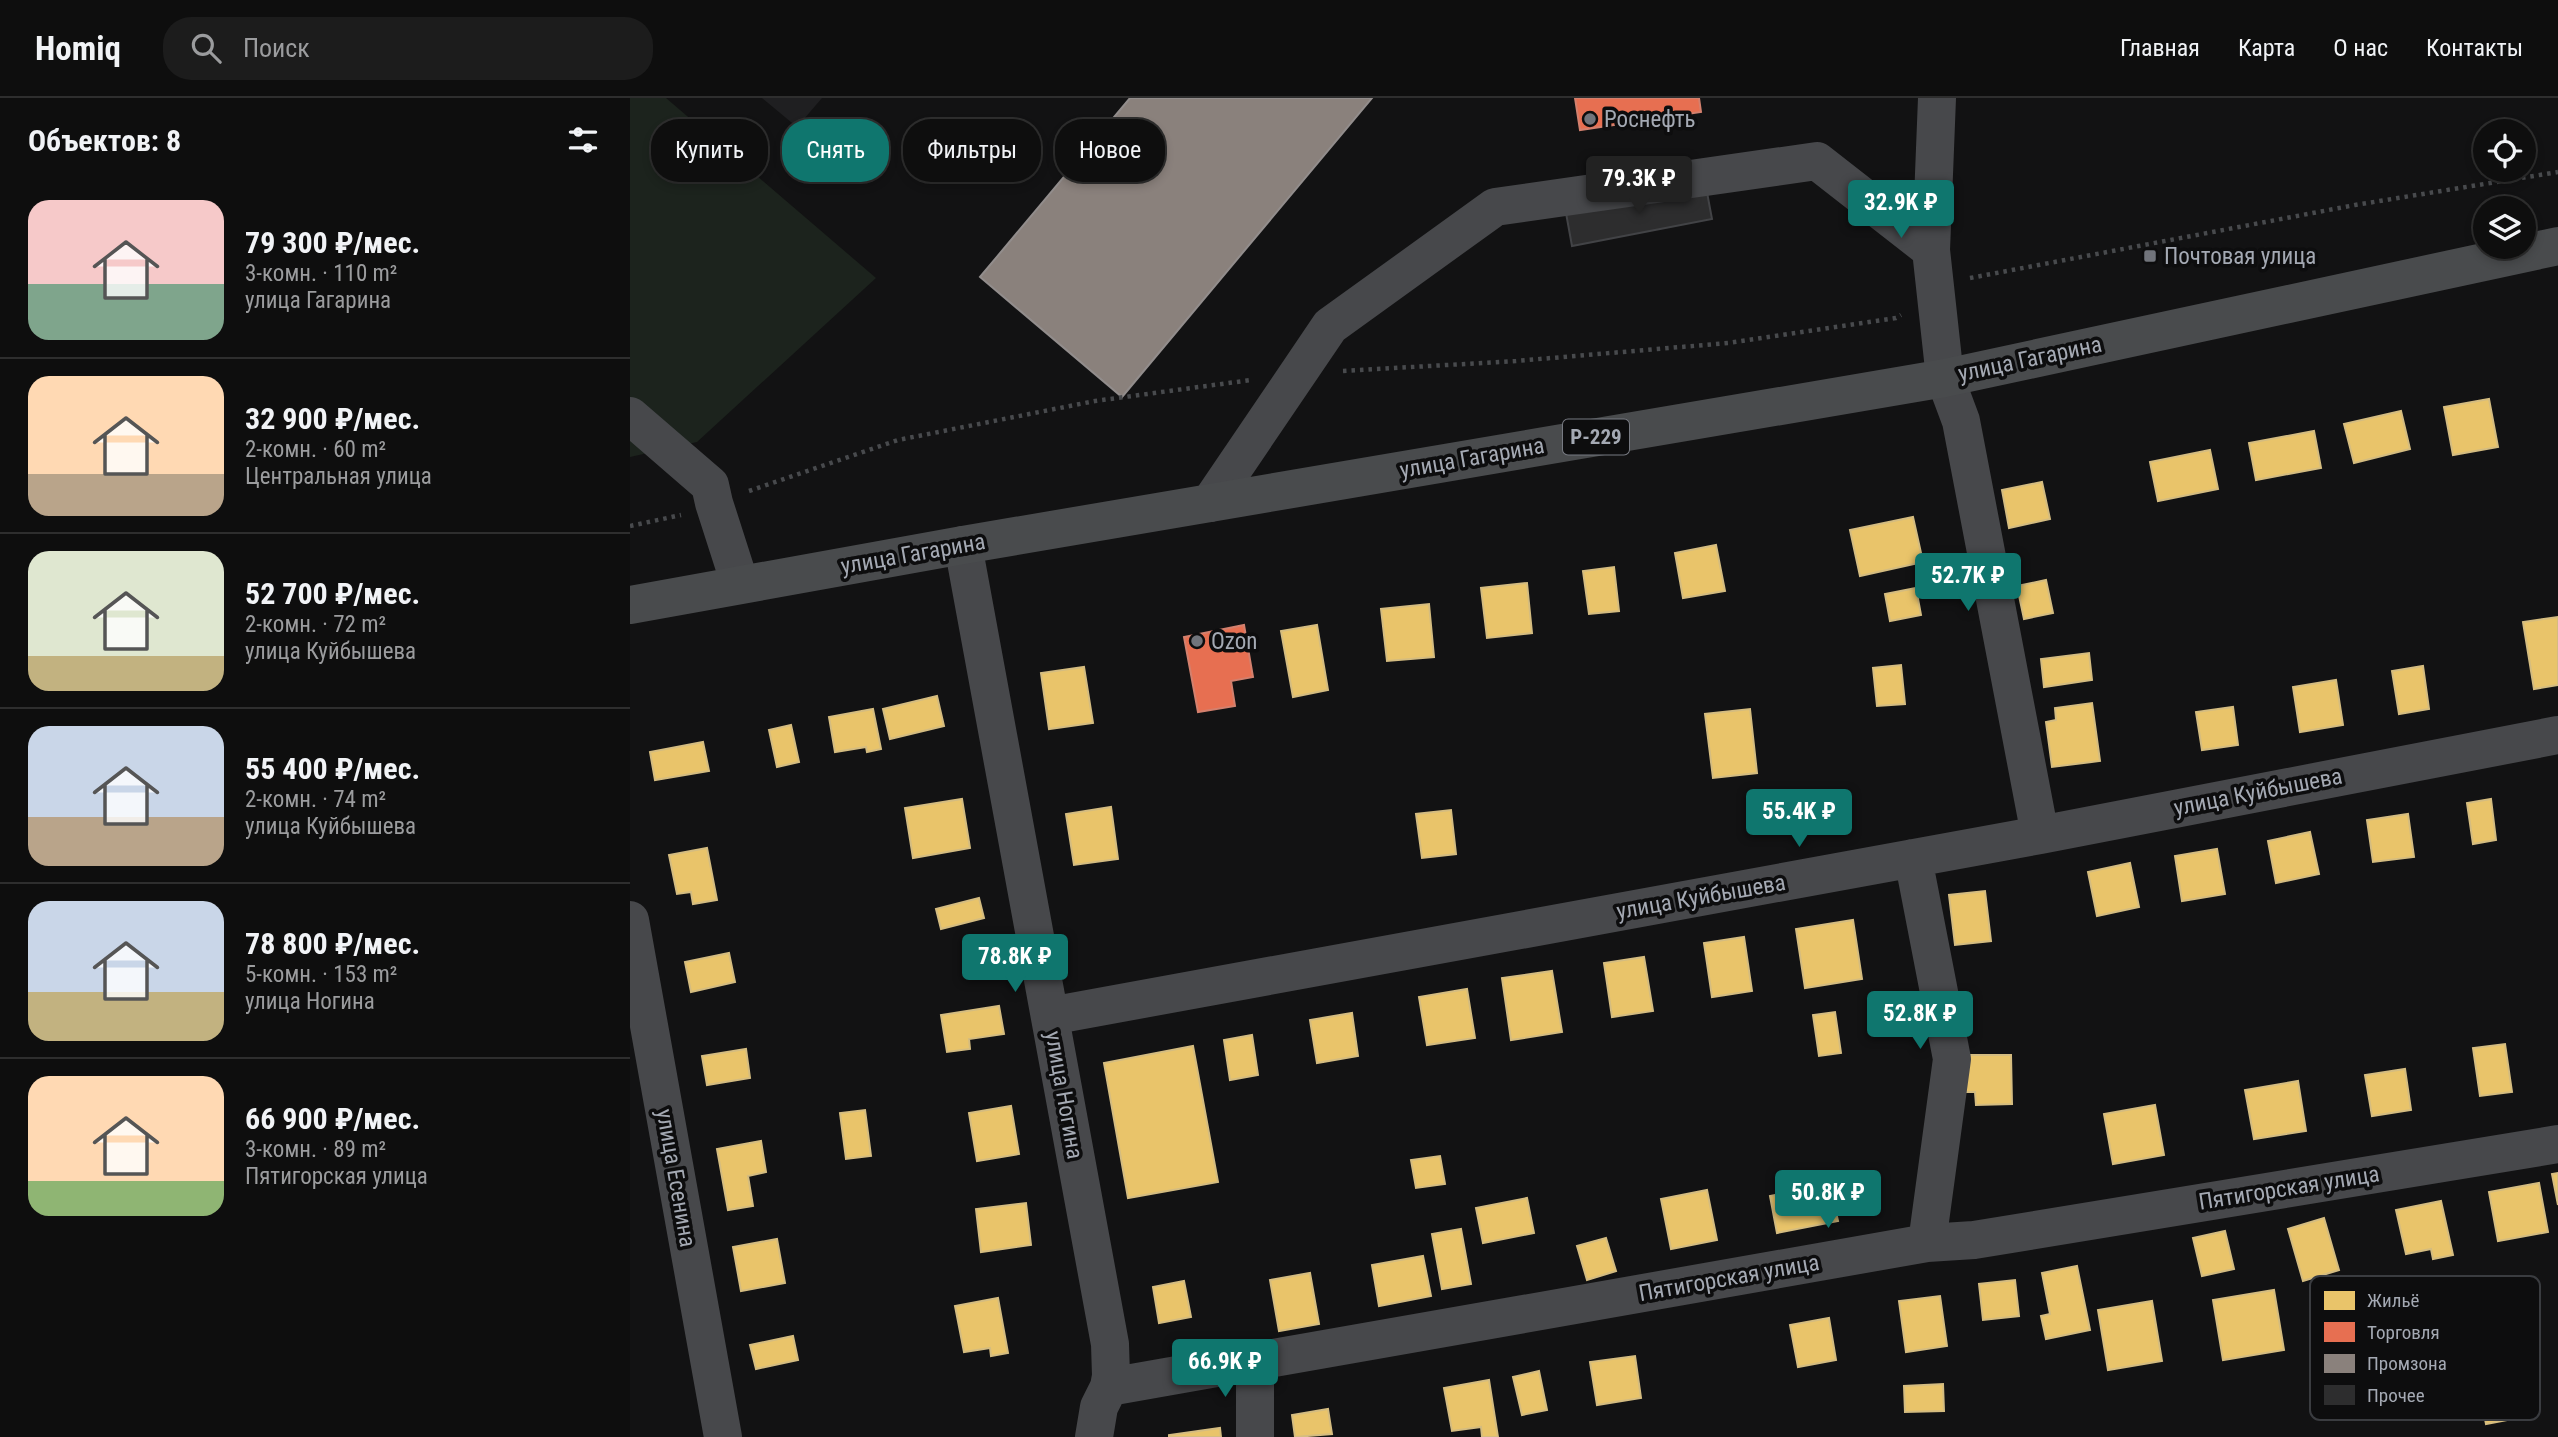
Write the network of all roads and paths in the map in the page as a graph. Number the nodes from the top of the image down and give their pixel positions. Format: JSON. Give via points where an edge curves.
{"nodes":[{"id":1,"x":1937,"y":98,"type":"edge"},
{"id":2,"x":2558,"y":172,"type":"edge"},
{"id":3,"x":2558,"y":246,"type":"edge"},
{"id":4,"x":1931,"y":250,"type":"junction"},
{"id":5,"x":1934,"y":294,"type":"junction"},
{"id":6,"x":1298,"y":373,"type":"junction"},
{"id":7,"x":1945,"y":378,"type":"junction"},
{"id":8,"x":630,"y":416,"type":"edge"},
{"id":9,"x":714,"y":503,"type":"junction"},
{"id":10,"x":1210,"y":503,"type":"junction"},
{"id":11,"x":630,"y":526,"type":"edge"},
{"id":12,"x":963,"y":545,"type":"junction"},
{"id":13,"x":740,"y":584,"type":"junction"},
{"id":14,"x":630,"y":605,"type":"edge"},
{"id":15,"x":2558,"y":735,"type":"edge"},
{"id":16,"x":2040,"y":835,"type":"junction"},
{"id":17,"x":1913,"y":858,"type":"junction"},
{"id":18,"x":630,"y":920,"type":"edge"},
{"id":19,"x":1050,"y":1016,"type":"junction"},
{"id":20,"x":2558,"y":1144,"type":"edge"},
{"id":21,"x":1927,"y":1243,"type":"junction"},
{"id":22,"x":1255,"y":1361,"type":"junction"},
{"id":23,"x":1109,"y":1387,"type":"junction"},
{"id":24,"x":723,"y":1437,"type":"edge"},
{"id":25,"x":1094,"y":1437,"type":"edge"},
{"id":26,"x":1255,"y":1437,"type":"edge"}],
"edges":[{"from":1,"to":4,"type":"street"},
{"from":2,"to":5,"type":"path","via":[[1968,278]]},
{"from":3,"to":7,"type":"main road","name":"улица Гагарина","number":"Р-229"},
{"from":4,"to":5,"type":"street"},
{"from":4,"to":6,"type":"street","via":[[1816,161],[1495,208],[1330,326]]},
{"from":5,"to":6,"type":"path","via":[[1896,318],[1728,343]]},
{"from":5,"to":7,"type":"street"},
{"from":6,"to":9,"type":"path","via":[[1095,401],[898,440]]},
{"from":6,"to":10,"type":"street"},
{"from":7,"to":10,"type":"main road","name":"улица Гагарина","number":"Р-229"},
{"from":7,"to":16,"type":"street","via":[[1961,421]]},
{"from":8,"to":9,"type":"street","via":[[710,485]]},
{"from":9,"to":11,"type":"path","via":[[669,519]]},
{"from":9,"to":13,"type":"street"},
{"from":10,"to":12,"type":"main road","name":"улица Гагарина","number":"Р-229"},
{"from":12,"to":13,"type":"main road","name":"улица Гагарина","number":"Р-229"},
{"from":12,"to":19,"type":"street","name":"улица Ногина"},
{"from":13,"to":14,"type":"main road","name":"улица Гагарина","number":"Р-229"},
{"from":15,"to":16,"type":"street","name":"улица Куйбышева"},
{"from":16,"to":17,"type":"street","name":"улица Куйбышева"},
{"from":17,"to":19,"type":"street","name":"улица Куйбышева"},
{"from":17,"to":21,"type":"street","via":[[1952,1059]]},
{"from":18,"to":24,"type":"street","name":"улица Есенина"},
{"from":19,"to":23,"type":"street","name":"улица Ногина","via":[[1110,1344]]},
{"from":20,"to":21,"type":"street","name":"Пятигорская улица","via":[[1974,1240]]},
{"from":21,"to":22,"type":"street","name":"Пятигорская улица"},
{"from":22,"to":23,"type":"street","name":"Пятигорская улица"},
{"from":22,"to":26,"type":"street"},
{"from":23,"to":25,"type":"street","name":"улица Ногина","via":[[1099,1407]]}]}
